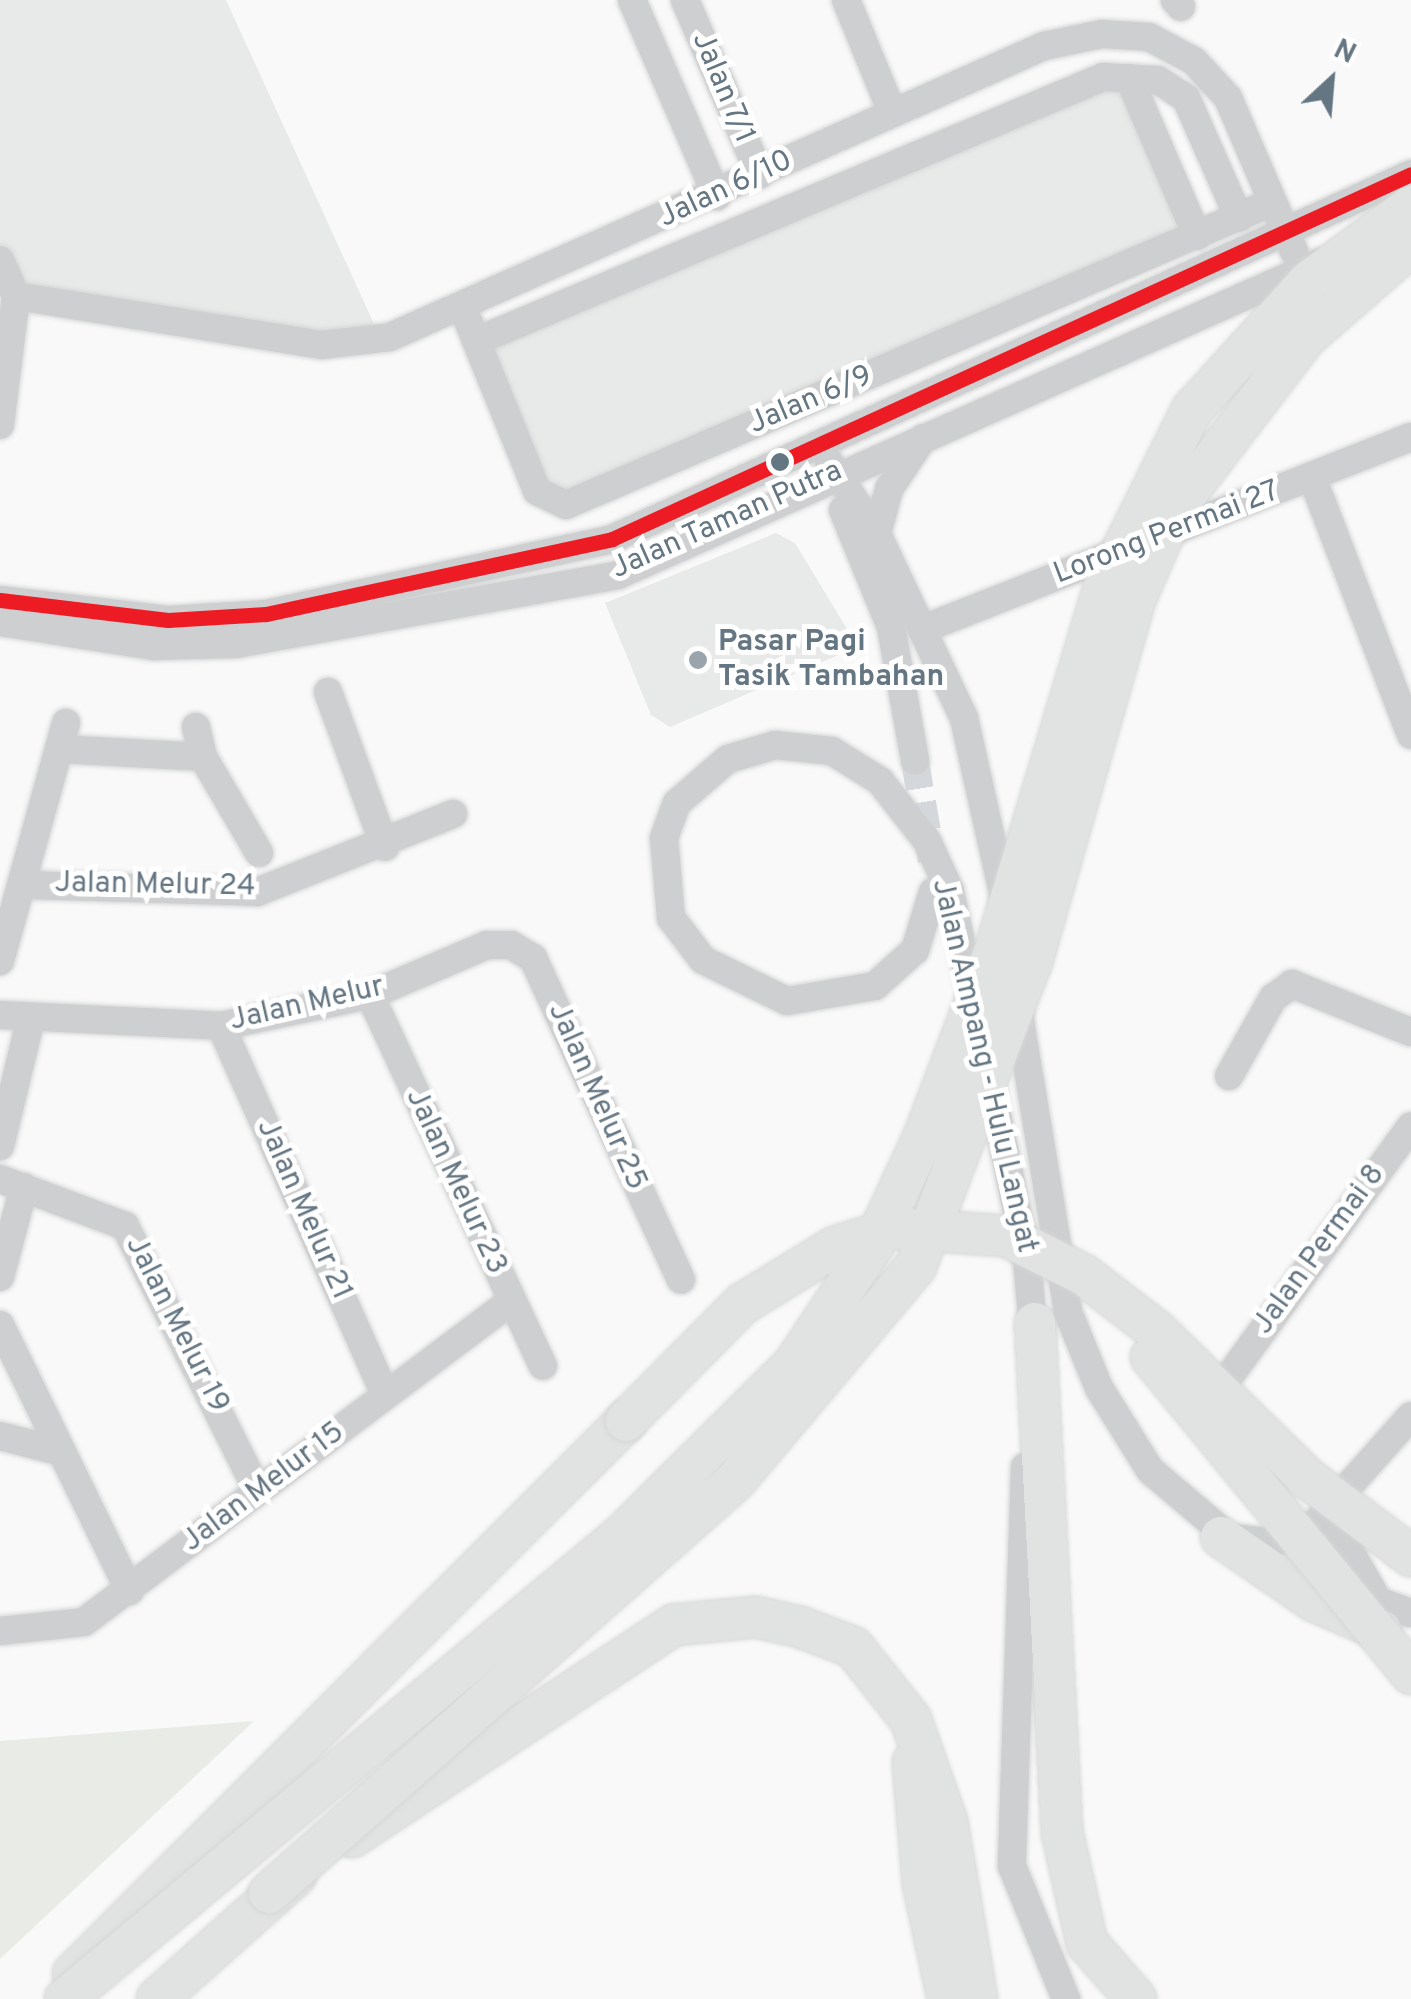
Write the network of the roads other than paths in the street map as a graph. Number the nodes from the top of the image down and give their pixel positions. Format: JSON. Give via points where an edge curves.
{"nodes":[{"id":1,"x":632,"y":0,"type":"edge"},
{"id":2,"x":685,"y":0,"type":"edge"},
{"id":3,"x":846,"y":0,"type":"edge"},
{"id":4,"x":1129,"y":78,"type":"junction"},
{"id":5,"x":892,"y":112,"type":"junction"},
{"id":6,"x":1411,"y":174,"type":"edge"},
{"id":7,"x":760,"y":175,"type":"junction"},
{"id":8,"x":1268,"y":195,"type":"junction"},
{"id":9,"x":717,"y":196,"type":"junction"},
{"id":10,"x":1359,"y":202,"type":"junction"},
{"id":11,"x":1411,"y":206,"type":"edge"},
{"id":12,"x":1239,"y":218,"type":"junction"},
{"id":13,"x":1411,"y":220,"type":"edge"},
{"id":14,"x":1197,"y":236,"type":"junction"},
{"id":15,"x":1290,"y":238,"type":"junction"},
{"id":16,"x":1411,"y":246,"type":"edge"},
{"id":17,"x":0,"y":260,"type":"edge"},
{"id":18,"x":1302,"y":271,"type":"junction"},
{"id":19,"x":1164,"y":292,"type":"junction"},
{"id":20,"x":16,"y":296,"type":"junction"},
{"id":21,"x":462,"y":306,"type":"junction"},
{"id":22,"x":479,"y":340,"type":"junction"},
{"id":23,"x":1033,"y":346,"type":"junction"},
{"id":24,"x":0,"y":425,"type":"edge"},
{"id":25,"x":1411,"y":437,"type":"edge"},
{"id":26,"x":923,"y":438,"type":"junction"},
{"id":27,"x":832,"y":470,"type":"junction"},
{"id":28,"x":1312,"y":477,"type":"junction"},
{"id":29,"x":764,"y":508,"type":"junction"},
{"id":30,"x":868,"y":537,"type":"junction"},
{"id":31,"x":612,"y":540,"type":"junction"},
{"id":32,"x":0,"y":573,"type":"edge"},
{"id":33,"x":0,"y":600,"type":"edge"},
{"id":34,"x":40,"y":608,"type":"junction"},
{"id":35,"x":0,"y":622,"type":"edge"},
{"id":36,"x":923,"y":629,"type":"junction"},
{"id":37,"x":328,"y":692,"type":"dead end"},
{"id":38,"x":196,"y":727,"type":"dead end"},
{"id":39,"x":1411,"y":735,"type":"edge"},
{"id":40,"x":203,"y":757,"type":"junction"},
{"id":41,"x":916,"y":761,"type":"tunnel mouth"},
{"id":42,"x":453,"y":814,"type":"dead end"},
{"id":43,"x":385,"y":847,"type":"junction"},
{"id":44,"x":258,"y":853,"type":"dead end"},
{"id":45,"x":23,"y":885,"type":"junction"},
{"id":46,"x":933,"y":892,"type":"tunnel mouth"},
{"id":47,"x":487,"y":945,"type":"joint"},
{"id":48,"x":0,"y":961,"type":"edge"},
{"id":49,"x":370,"y":996,"type":"junction"},
{"id":50,"x":0,"y":1015,"type":"edge"},
{"id":51,"x":32,"y":1018,"type":"junction"},
{"id":52,"x":222,"y":1026,"type":"junction"},
{"id":53,"x":1411,"y":1032,"type":"edge"},
{"id":54,"x":1229,"y":1076,"type":"dead end"},
{"id":55,"x":1411,"y":1126,"type":"edge"},
{"id":56,"x":0,"y":1146,"type":"edge"},
{"id":57,"x":12,"y":1183,"type":"edge"},
{"id":58,"x":0,"y":1277,"type":"edge"},
{"id":59,"x":681,"y":1280,"type":"dead end"},
{"id":60,"x":510,"y":1302,"type":"junction"},
{"id":61,"x":1121,"y":1307,"type":"junction"},
{"id":62,"x":1035,"y":1323,"type":"junction"},
{"id":63,"x":0,"y":1325,"type":"edge"},
{"id":64,"x":544,"y":1366,"type":"dead end"},
{"id":65,"x":1230,"y":1374,"type":"dead end"},
{"id":66,"x":385,"y":1394,"type":"junction"},
{"id":67,"x":1411,"y":1416,"type":"edge"},
{"id":68,"x":0,"y":1436,"type":"edge"},
{"id":69,"x":62,"y":1452,"type":"junction"},
{"id":70,"x":258,"y":1492,"type":"junction"},
{"id":71,"x":1346,"y":1496,"type":"junction"},
{"id":72,"x":1221,"y":1536,"type":"junction"},
{"id":73,"x":1411,"y":1556,"type":"edge"},
{"id":74,"x":130,"y":1590,"type":"junction"},
{"id":75,"x":1378,"y":1602,"type":"junction"},
{"id":76,"x":1411,"y":1612,"type":"edge"},
{"id":77,"x":0,"y":1631,"type":"edge"},
{"id":78,"x":1411,"y":1644,"type":"edge"},
{"id":79,"x":1411,"y":1674,"type":"edge"},
{"id":80,"x":911,"y":1720,"type":"junction"},
{"id":81,"x":269,"y":1893,"type":"junction"},
{"id":82,"x":49,"y":1999,"type":"edge"},
{"id":83,"x":65,"y":1999,"type":"edge"},
{"id":84,"x":156,"y":1999,"type":"edge"},
{"id":85,"x":948,"y":1999,"type":"edge"},
{"id":86,"x":978,"y":1999,"type":"edge"},
{"id":87,"x":1066,"y":1999,"type":"edge"},
{"id":88,"x":1136,"y":1999,"type":"edge"}],
"edges":[{"from":1,"to":9,"type":"street"},
{"from":2,"to":7,"type":"street","name":"Jalan 7/1"},
{"from":3,"to":5,"type":"street"},
{"from":4,"to":12,"type":"street","name":"Jalan 6/10","via":[[1158,80],[1186,98]]},
{"from":4,"to":14,"type":"street"},
{"from":4,"to":22,"type":"street","name":"Jalan 6/10","via":[[1102,77]]},
{"from":5,"to":7,"type":"street","name":"Jalan 6/10"},
{"from":5,"to":8,"type":"street","name":"Jalan 6/10","via":[[1044,46],[1149,37],[1194,61],[1228,98]]},
{"from":6,"to":10,"type":"street","name":"Jalan Taman Putra"},
{"from":7,"to":9,"type":"street","name":"Jalan 6/10"},
{"from":8,"to":10,"type":"street","via":[[1293,207]]},
{"from":8,"to":12,"type":"street","name":"Jalan 6/9"},
{"from":8,"to":15,"type":"street","name":"Jalan 6/10"},
{"from":8,"to":19,"type":"street","via":[[1248,248]]},
{"from":9,"to":21,"type":"street","name":"Jalan 6/10"},
{"from":10,"to":15,"type":"street","name":"Jalan Taman Putra"},
{"from":11,"to":83,"type":"highway","bridge":true,"via":[[1309,281],[1192,410],[1104,586],[996,947],[925,1134],[874,1244],[794,1364],[622,1535]]},
{"from":12,"to":14,"type":"street","name":"Jalan 6/9"},
{"from":13,"to":18,"type":"street","name":"Jalan Taman Putra"},
{"from":14,"to":22,"type":"street","name":"Jalan 6/9","via":[[566,506],[537,491]]},
{"from":15,"to":18,"type":"street","name":"Jalan 6/10"},
{"from":15,"to":19,"type":"street","name":"Jalan Taman Putra"},
{"from":16,"to":81,"type":"highway","bridge":true,"via":[[1304,338],[1174,510],[1136,597],[1032,961],[916,1266],[735,1481]]},
{"from":17,"to":20,"type":"street"},
{"from":18,"to":26,"type":"street","name":"Jalan Taman Putra"},
{"from":19,"to":23,"type":"street","name":"Jalan Taman Putra"},
{"from":20,"to":21,"type":"street","name":"Jalan 6/10","via":[[321,345],[390,337]]},
{"from":20,"to":24,"type":"street"},
{"from":21,"to":22,"type":"street","name":"Jalan 6/9"},
{"from":23,"to":27,"type":"street","via":[[1002,376],[852,442]]},
{"from":23,"to":31,"type":"street","name":"Jalan Taman Putra"},
{"from":25,"to":28,"type":"street","name":"Lorong Permai 27"},
{"from":26,"to":27,"type":"street","name":"Jalan Taman Putra"},
{"from":26,"to":30,"type":"street"},
{"from":27,"to":29,"type":"street","name":"Jalan Taman Putra"},
{"from":27,"to":30,"type":"street","name":"Jalan Ampang - Hulu Langat"},
{"from":27,"to":31,"type":"street"},
{"from":28,"to":36,"type":"street","name":"Lorong Permai 27"},
{"from":28,"to":39,"type":"street"},
{"from":29,"to":30,"type":"street","via":[[810,505]]},
{"from":29,"to":35,"type":"street","name":"Jalan Taman Putra","via":[[618,575],[236,644],[154,646]]},
{"from":30,"to":36,"type":"street","name":"Jalan Ampang - Hulu Langat"},
{"from":30,"to":41,"type":"street","name":"Jalan Ampang - Hulu Langat","via":[[904,677]]},
{"from":31,"to":34,"type":"street","name":"Jalan Taman Putra","via":[[266,614],[168,620]]},
{"from":32,"to":34,"type":"street"},
{"from":33,"to":34,"type":"street","name":"Jalan Taman Putra"},
{"from":36,"to":72,"type":"street","name":"Jalan Ampang - Hulu Langat","via":[[964,718],[990,840],[1068,1312],[1099,1388],[1150,1470]]},
{"from":37,"to":43,"type":"street"},
{"from":38,"to":40,"type":"street"},
{"from":40,"to":44,"type":"street"},
{"from":40,"to":45,"type":"street","via":[[63,736]]},
{"from":42,"to":43,"type":"street","name":"Jalan Melur 24"},
{"from":43,"to":45,"type":"street","name":"Jalan Melur 24","via":[[257,892]]},
{"from":45,"to":48,"type":"street"},
{"from":46,"to":62,"type":"street","name":"Jalan Ampang - Hulu Langat","via":[[915,950],[875,986],[787,1001],[743,987],[703,960],[672,918],[664,838],[698,777],[774,745],[832,751],[864,771],[927,841],[950,890]]},
{"from":47,"to":49,"type":"street","name":"Jalan Melur"},
{"from":47,"to":59,"type":"street","name":"Jalan Melur 25","via":[[533,958]]},
{"from":49,"to":52,"type":"street","name":"Jalan Melur"},
{"from":49,"to":60,"type":"street","name":"Jalan Melur 23"},
{"from":50,"to":51,"type":"street","name":"Jalan Melur"},
{"from":51,"to":52,"type":"street","name":"Jalan Melur"},
{"from":51,"to":56,"type":"street"},
{"from":52,"to":66,"type":"street","name":"Jalan Melur 21"},
{"from":53,"to":54,"type":"street","via":[[1292,984],[1274,998]]},
{"from":55,"to":65,"type":"street","name":"Jalan Permai 8"},
{"from":57,"to":58,"type":"street"},
{"from":57,"to":70,"type":"street","name":"Jalan Melur 19","via":[[125,1226],[143,1248]]},
{"from":60,"to":64,"type":"street","name":"Jalan Melur 23"},
{"from":60,"to":66,"type":"street","name":"Jalan Melur 15"},
{"from":61,"to":73,"type":"highway","bridge":true,"via":[[1157,1330],[1307,1478]]},
{"from":61,"to":79,"type":"highway","bridge":true,"via":[[1148,1353]]},
{"from":61,"to":82,"type":"highway","bridge":true,"via":[[1044,1252],[953,1228],[894,1228],[793,1269],[742,1304],[300,1738]]},
{"from":62,"to":87,"type":"street","name":"Jalan Ampang - Hulu Langat","via":[[1012,1866]]},
{"from":62,"to":88,"type":"highway","via":[[1048,1426],[1062,1832],[1088,1943]]},
{"from":63,"to":69,"type":"street"},
{"from":66,"to":70,"type":"street","name":"Jalan Melur 15"},
{"from":67,"to":71,"type":"street"},
{"from":68,"to":69,"type":"street"},
{"from":69,"to":74,"type":"street"},
{"from":70,"to":74,"type":"street","name":"Jalan Melur 15"},
{"from":71,"to":72,"type":"street","via":[[1313,1526],[1274,1543]]},
{"from":71,"to":75,"type":"street","via":[[1340,1534]]},
{"from":72,"to":75,"type":"street","name":"Jalan Ampang - Hulu Langat"},
{"from":72,"to":78,"type":"highway","via":[[1314,1601]]},
{"from":74,"to":77,"type":"street","name":"Jalan Melur 15","via":[[84,1622]]},
{"from":75,"to":76,"type":"street","name":"Jalan Ampang - Hulu Langat"},
{"from":80,"to":81,"type":"highway","bridge":true,"via":[[852,1647],[800,1628],[724,1617],[674,1625],[632,1646]]},
{"from":80,"to":85,"type":"highway","via":[[915,1823]]},
{"from":80,"to":86,"type":"highway","via":[[947,1822]]},
{"from":81,"to":84,"type":"highway"}]}
